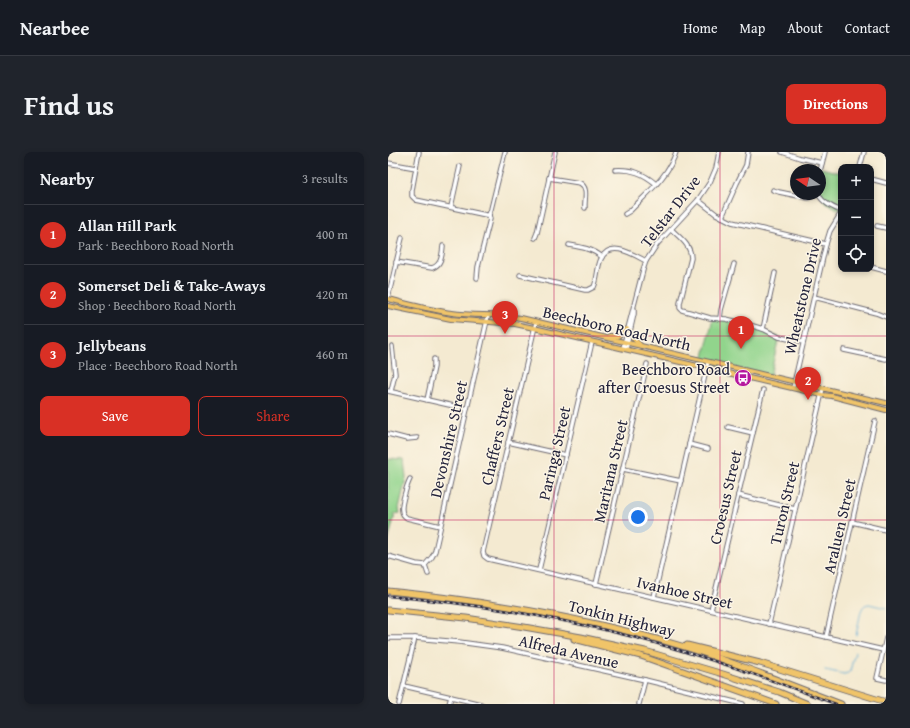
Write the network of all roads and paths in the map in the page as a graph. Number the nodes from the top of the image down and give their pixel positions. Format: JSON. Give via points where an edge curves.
{"nodes":[{"id":1,"x":419,"y":152,"type":"edge"},
{"id":2,"x":505,"y":152,"type":"edge"},
{"id":3,"x":556,"y":152,"type":"edge"},
{"id":4,"x":676,"y":152,"type":"edge"},
{"id":5,"x":720,"y":152,"type":"edge"},
{"id":6,"x":748,"y":152,"type":"edge"},
{"id":7,"x":782,"y":152,"type":"edge"},
{"id":8,"x":825,"y":152,"type":"edge"},
{"id":9,"x":864,"y":152,"type":"edge"},
{"id":10,"x":822,"y":162,"type":"joint"},
{"id":11,"x":388,"y":163,"type":"edge"},
{"id":12,"x":861,"y":164,"type":"edge"},
{"id":13,"x":460,"y":166,"type":"dead end"},
{"id":14,"x":416,"y":168,"type":"junction"},
{"id":15,"x":615,"y":170,"type":"dead end"},
{"id":16,"x":549,"y":178,"type":"junction"},
{"id":17,"x":874,"y":180,"type":"edge"},
{"id":18,"x":886,"y":183,"type":"edge"},
{"id":19,"x":656,"y":184,"type":"junction"},
{"id":20,"x":773,"y":190,"type":"dead end"},
{"id":21,"x":790,"y":194,"type":"edge"},
{"id":22,"x":698,"y":200,"type":"junction"},
{"id":23,"x":823,"y":200,"type":"edge"},
{"id":24,"x":450,"y":207,"type":"junction"},
{"id":25,"x":585,"y":208,"type":"dead end"},
{"id":26,"x":838,"y":210,"type":"edge"},
{"id":27,"x":625,"y":214,"type":"dead end"},
{"id":28,"x":489,"y":215,"type":"junction"},
{"id":29,"x":722,"y":217,"type":"junction"},
{"id":30,"x":838,"y":217,"type":"edge"},
{"id":31,"x":877,"y":226,"type":"dead end"},
{"id":32,"x":886,"y":228,"type":"edge"},
{"id":33,"x":671,"y":229,"type":"junction"},
{"id":34,"x":402,"y":238,"type":"dead end"},
{"id":35,"x":535,"y":238,"type":"dead end"},
{"id":36,"x":826,"y":244,"type":"junction"},
{"id":37,"x":569,"y":245,"type":"dead end"},
{"id":38,"x":443,"y":246,"type":"dead end"},
{"id":39,"x":602,"y":257,"type":"junction"},
{"id":40,"x":646,"y":261,"type":"junction"},
{"id":41,"x":396,"y":262,"type":"junction"},
{"id":42,"x":734,"y":264,"type":"dead end"},
{"id":43,"x":874,"y":268,"type":"edge"},
{"id":44,"x":886,"y":271,"type":"edge"},
{"id":45,"x":775,"y":273,"type":"dead end"},
{"id":46,"x":520,"y":275,"type":"dead end"},
{"id":47,"x":477,"y":278,"type":"dead end"},
{"id":48,"x":814,"y":297,"type":"junction"},
{"id":49,"x":388,"y":299,"type":"edge"},
{"id":50,"x":388,"y":306,"type":"edge"},
{"id":51,"x":396,"y":308,"type":"junction"},
{"id":52,"x":488,"y":316,"type":"junction"},
{"id":53,"x":886,"y":317,"type":"edge"},
{"id":54,"x":720,"y":318,"type":"junction"},
{"id":55,"x":487,"y":322,"type":"junction"},
{"id":56,"x":536,"y":322,"type":"junction"},
{"id":57,"x":534,"y":328,"type":"junction"},
{"id":58,"x":763,"y":329,"type":"junction"},
{"id":59,"x":629,"y":330,"type":"junction"},
{"id":60,"x":601,"y":336,"type":"junction"},
{"id":61,"x":592,"y":342,"type":"junction"},
{"id":62,"x":626,"y":342,"type":"junction"},
{"id":63,"x":803,"y":342,"type":"junction"},
{"id":64,"x":392,"y":346,"type":"dead end"},
{"id":65,"x":641,"y":346,"type":"junction"},
{"id":66,"x":624,"y":349,"type":"junction"},
{"id":67,"x":844,"y":350,"type":"dead end"},
{"id":68,"x":434,"y":359,"type":"dead end"},
{"id":69,"x":886,"y":359,"type":"edge"},
{"id":70,"x":708,"y":362,"type":"junction"},
{"id":71,"x":647,"y":364,"type":"dead end"},
{"id":72,"x":707,"y":368,"type":"junction"},
{"id":73,"x":794,"y":382,"type":"junction"},
{"id":74,"x":793,"y":388,"type":"junction"},
{"id":75,"x":823,"y":388,"type":"junction"},
{"id":76,"x":763,"y":390,"type":"dead end"},
{"id":77,"x":390,"y":391,"type":"edge"},
{"id":78,"x":822,"y":395,"type":"junction"},
{"id":79,"x":427,"y":400,"type":"junction"},
{"id":80,"x":886,"y":403,"type":"edge"},
{"id":81,"x":467,"y":409,"type":"junction"},
{"id":82,"x":886,"y":410,"type":"edge"},
{"id":83,"x":875,"y":421,"type":"dead end"},
{"id":84,"x":728,"y":427,"type":"dead end"},
{"id":85,"x":753,"y":433,"type":"junction"},
{"id":86,"x":388,"y":434,"type":"edge"},
{"id":87,"x":417,"y":438,"type":"dead end"},
{"id":88,"x":508,"y":442,"type":"junction"},
{"id":89,"x":690,"y":444,"type":"junction"},
{"id":90,"x":708,"y":449,"type":"dead end"},
{"id":91,"x":566,"y":455,"type":"junction"},
{"id":92,"x":623,"y":469,"type":"junction"},
{"id":93,"x":410,"y":479,"type":"dead end"},
{"id":94,"x":681,"y":482,"type":"junction"},
{"id":95,"x":738,"y":495,"type":"junction"},
{"id":96,"x":795,"y":509,"type":"junction"},
{"id":97,"x":852,"y":522,"type":"junction"},
{"id":98,"x":440,"y":526,"type":"junction"},
{"id":99,"x":886,"y":530,"type":"edge"},
{"id":100,"x":483,"y":555,"type":"joint"},
{"id":101,"x":388,"y":556,"type":"edge"},
{"id":102,"x":425,"y":565,"type":"junction"},
{"id":103,"x":539,"y":570,"type":"junction"},
{"id":104,"x":428,"y":574,"type":"dead end"},
{"id":105,"x":596,"y":584,"type":"junction"},
{"id":106,"x":388,"y":591,"type":"edge"},
{"id":107,"x":654,"y":597,"type":"junction"},
{"id":108,"x":388,"y":610,"type":"edge"},
{"id":109,"x":711,"y":610,"type":"junction"},
{"id":110,"x":769,"y":624,"type":"junction"},
{"id":111,"x":537,"y":629,"type":"junction"},
{"id":112,"x":645,"y":636,"type":"junction"},
{"id":113,"x":826,"y":637,"type":"junction"},
{"id":114,"x":388,"y":638,"type":"edge"},
{"id":115,"x":415,"y":638,"type":"junction"},
{"id":116,"x":886,"y":638,"type":"edge"},
{"id":117,"x":883,"y":650,"type":"junction"},
{"id":118,"x":645,"y":680,"type":"junction"},
{"id":119,"x":886,"y":680,"type":"edge"},
{"id":120,"x":404,"y":686,"type":"junction"},
{"id":121,"x":451,"y":697,"type":"junction"},
{"id":122,"x":886,"y":702,"type":"edge"},
{"id":123,"x":399,"y":704,"type":"edge"},
{"id":124,"x":449,"y":704,"type":"edge"},
{"id":125,"x":481,"y":704,"type":"edge"},
{"id":126,"x":639,"y":704,"type":"edge"},
{"id":127,"x":743,"y":704,"type":"edge"},
{"id":128,"x":776,"y":704,"type":"edge"},
{"id":129,"x":808,"y":704,"type":"edge"},
{"id":130,"x":841,"y":704,"type":"edge"}],
"edges":[{"from":1,"to":14,"type":"street"},
{"from":2,"to":28,"type":"street"},
{"from":3,"to":16,"type":"street"},
{"from":4,"to":19,"type":"street","via":[[672,164]]},
{"from":5,"to":22,"type":"street","name":"Telstar Drive","via":[[710,182]]},
{"from":6,"to":29,"type":"street","via":[[746,166]]},
{"from":7,"to":10,"type":"street"},
{"from":8,"to":10,"type":"street"},
{"from":9,"to":12,"type":"street"},
{"from":11,"to":14,"type":"street"},
{"from":13,"to":24,"type":"street"},
{"from":14,"to":24,"type":"street","via":[[411,193],[414,198]]},
{"from":15,"to":19,"type":"street","via":[[628,170],[640,174]]},
{"from":16,"to":25,"type":"street","via":[[582,184],[586,189]]},
{"from":16,"to":35,"type":"street"},
{"from":17,"to":18,"type":"street"},
{"from":19,"to":27,"type":"street","via":[[630,212]]},
{"from":20,"to":21,"type":"street"},
{"from":22,"to":29,"type":"street"},
{"from":22,"to":33,"type":"street","name":"Telstar Drive"},
{"from":23,"to":26,"type":"street"},
{"from":24,"to":28,"type":"street"},
{"from":28,"to":47,"type":"street"},
{"from":29,"to":36,"type":"street","via":[[737,223]]},
{"from":30,"to":36,"type":"street","name":"Wheatstone Drive"},
{"from":31,"to":32,"type":"street"},
{"from":33,"to":40,"type":"street","name":"Telstar Drive"},
{"from":33,"to":54,"type":"street","via":[[689,247],[691,254],[680,308],[697,315]]},
{"from":34,"to":41,"type":"street"},
{"from":36,"to":48,"type":"street","name":"Wheatstone Drive"},
{"from":37,"to":39,"type":"street","via":[[590,250]]},
{"from":38,"to":41,"type":"street","via":[[440,262],[436,267]]},
{"from":39,"to":40,"type":"street","via":[[608,251],[620,249]]},
{"from":39,"to":46,"type":"street","via":[[594,287],[588,290]]},
{"from":40,"to":59,"type":"street","name":"Telstar Drive","via":[[631,313]]},
{"from":41,"to":49,"type":"street"},
{"from":42,"to":54,"type":"street"},
{"from":43,"to":44,"type":"street"},
{"from":45,"to":58,"type":"street"},
{"from":48,"to":53,"type":"street"},
{"from":48,"to":63,"type":"street","name":"Wheatstone Drive"},
{"from":49,"to":51,"type":"street"},
{"from":49,"to":52,"type":"main road","name":"Beechboro Road North","via":[[453,313]]},
{"from":50,"to":51,"type":"main road","name":"Beechboro Road North"},
{"from":51,"to":55,"type":"main road","name":"Beechboro Road North","via":[[451,319]]},
{"from":52,"to":55,"type":"street","name":"Devonshire Street"},
{"from":52,"to":56,"type":"main road","name":"Beechboro Road North"},
{"from":54,"to":58,"type":"street"},
{"from":55,"to":57,"type":"main road","name":"Beechboro Road North"},
{"from":55,"to":81,"type":"street","name":"Devonshire Street"},
{"from":56,"to":57,"type":"street","name":"Chaffers Street"},
{"from":56,"to":60,"type":"main road","name":"Beechboro Road North"},
{"from":57,"to":61,"type":"main road","name":"Beechboro Road North"},
{"from":57,"to":88,"type":"street","name":"Chaffers Street"},
{"from":58,"to":63,"type":"street","via":[[779,337]]},
{"from":59,"to":60,"type":"main road","via":[[618,336]]},
{"from":59,"to":62,"type":"street","name":"Telstar Drive"},
{"from":59,"to":65,"type":"main road"},
{"from":60,"to":62,"type":"main road","name":"Beechboro Road North"},
{"from":61,"to":66,"type":"main road","name":"Beechboro Road North"},
{"from":61,"to":91,"type":"street","name":"Paringa Street"},
{"from":62,"to":65,"type":"main road","name":"Beechboro Road North"},
{"from":62,"to":66,"type":"street","name":"Telstar Drive"},
{"from":63,"to":73,"type":"street","name":"Wheatstone Drive"},
{"from":64,"to":77,"type":"street","via":[[395,370]]},
{"from":65,"to":70,"type":"main road","name":"Beechboro Road North"},
{"from":66,"to":72,"type":"main road","name":"Beechboro Road North"},
{"from":67,"to":69,"type":"street"},
{"from":68,"to":79,"type":"street"},
{"from":70,"to":72,"type":"street"},
{"from":70,"to":73,"type":"main road","name":"Beechboro Road North"},
{"from":71,"to":92,"type":"street","name":"Maritana Street"},
{"from":72,"to":74,"type":"main road","name":"Beechboro Road North"},
{"from":72,"to":89,"type":"street"},
{"from":73,"to":74,"type":"street","name":"Wheatstone Drive"},
{"from":73,"to":75,"type":"main road","name":"Beechboro Road North"},
{"from":74,"to":78,"type":"main road","name":"Beechboro Road North"},
{"from":75,"to":78,"type":"street","name":"Turon Street"},
{"from":75,"to":80,"type":"main road","name":"Beechboro Road North"},
{"from":76,"to":85,"type":"street","name":"Croesus Street"},
{"from":77,"to":79,"type":"street"},
{"from":78,"to":82,"type":"main road","name":"Beechboro Road North"},
{"from":78,"to":96,"type":"street","name":"Turon Street"},
{"from":79,"to":81,"type":"street"},
{"from":81,"to":98,"type":"street","name":"Devonshire Street"},
{"from":83,"to":97,"type":"street","name":"Araluen Street"},
{"from":84,"to":85,"type":"street"},
{"from":85,"to":95,"type":"street","name":"Croesus Street"},
{"from":86,"to":87,"type":"street","via":[[407,439]]},
{"from":88,"to":91,"type":"street"},
{"from":88,"to":100,"type":"street","name":"Chaffers Street"},
{"from":89,"to":90,"type":"street"},
{"from":89,"to":94,"type":"street"},
{"from":91,"to":103,"type":"street","name":"Paringa Street"},
{"from":92,"to":94,"type":"street"},
{"from":92,"to":105,"type":"street","name":"Maritana Street"},
{"from":93,"to":98,"type":"street","via":[[401,508],[403,514],[407,518]]},
{"from":94,"to":107,"type":"street"},
{"from":95,"to":96,"type":"street"},
{"from":95,"to":109,"type":"street","name":"Croesus Street"},
{"from":96,"to":110,"type":"street","name":"Turon Street"},
{"from":97,"to":99,"type":"street"},
{"from":97,"to":113,"type":"street","name":"Araluen Street"},
{"from":98,"to":102,"type":"street","name":"Devonshire Street","via":[[434,554]]},
{"from":100,"to":103,"type":"street","name":"Ivanhoe Street","via":[[488,559]]},
{"from":101,"to":102,"type":"street"},
{"from":102,"to":104,"type":"street"},
{"from":103,"to":105,"type":"street","name":"Ivanhoe Street"},
{"from":105,"to":107,"type":"street","name":"Ivanhoe Street"},
{"from":106,"to":112,"type":"highway","name":"Tonkin Highway","via":[[524,609]]},
{"from":107,"to":109,"type":"street","name":"Ivanhoe Street"},
{"from":108,"to":111,"type":"highway","name":"Tonkin Highway"},
{"from":109,"to":110,"type":"street","name":"Ivanhoe Street"},
{"from":110,"to":113,"type":"street","name":"Ivanhoe Street"},
{"from":111,"to":128,"type":"highway","via":[[641,656]]},
{"from":111,"to":129,"type":"highway","name":"Tonkin Highway","via":[[645,651],[779,692]]},
{"from":112,"to":122,"type":"highway","via":[[760,663]]},
{"from":112,"to":130,"type":"highway","name":"Tonkin Highway","via":[[725,660]]},
{"from":113,"to":117,"type":"street","name":"Ivanhoe Street"},
{"from":114,"to":115,"type":"street","name":"Alfreda Avenue"},
{"from":115,"to":118,"type":"street","name":"Alfreda Avenue","via":[[491,646]]},
{"from":115,"to":120,"type":"street"},
{"from":116,"to":117,"type":"street"},
{"from":117,"to":119,"type":"street","via":[[877,678]]},
{"from":118,"to":126,"type":"street"},
{"from":118,"to":127,"type":"street","name":"Alfreda Avenue"},
{"from":120,"to":121,"type":"street"},
{"from":120,"to":123,"type":"street"},
{"from":121,"to":124,"type":"street"},
{"from":121,"to":125,"type":"street"}]}
